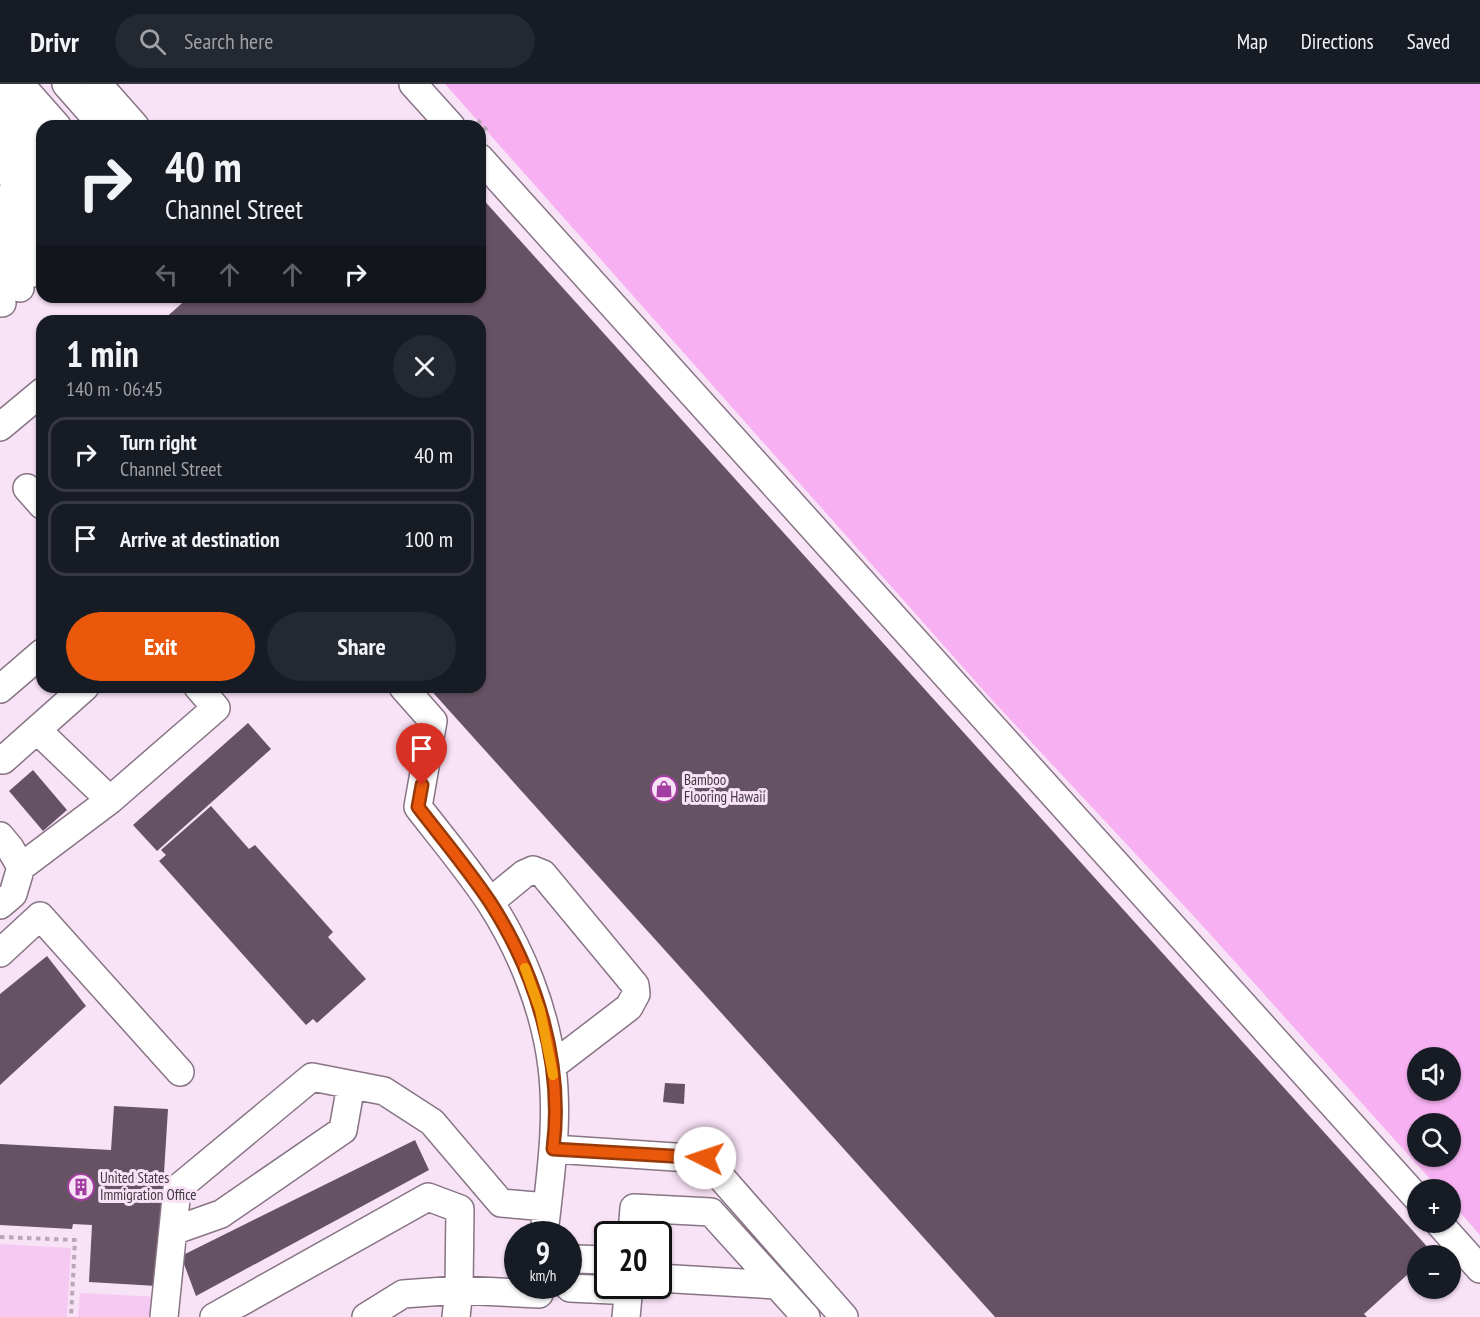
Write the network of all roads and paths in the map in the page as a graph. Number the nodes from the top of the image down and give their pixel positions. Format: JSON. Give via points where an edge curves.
{"nodes":[{"id":1,"x":5,"y":84,"type":"edge"},
{"id":2,"x":20,"y":84,"type":"edge"},
{"id":3,"x":35,"y":84,"type":"edge"},
{"id":4,"x":51,"y":84,"type":"edge"},
{"id":5,"x":66,"y":84,"type":"edge"},
{"id":6,"x":82,"y":84,"type":"edge"},
{"id":7,"x":98,"y":84,"type":"edge"},
{"id":8,"x":112,"y":84,"type":"edge"},
{"id":9,"x":413,"y":84,"type":"edge"},
{"id":10,"x":0,"y":96,"type":"edge"},
{"id":11,"x":0,"y":114,"type":"edge"},
{"id":12,"x":38,"y":120,"type":"edge"},
{"id":13,"x":52,"y":120,"type":"edge"},
{"id":14,"x":68,"y":120,"type":"edge"},
{"id":15,"x":84,"y":120,"type":"edge"},
{"id":16,"x":98,"y":120,"type":"edge"},
{"id":17,"x":114,"y":120,"type":"edge"},
{"id":18,"x":130,"y":120,"type":"edge"},
{"id":19,"x":145,"y":120,"type":"edge"},
{"id":20,"x":446,"y":120,"type":"edge"},
{"id":21,"x":0,"y":130,"type":"edge"},
{"id":22,"x":36,"y":135,"type":"edge"},
{"id":23,"x":0,"y":147,"type":"edge"},
{"id":24,"x":36,"y":153,"type":"edge"},
{"id":25,"x":0,"y":164,"type":"edge"},
{"id":26,"x":486,"y":165,"type":"edge"},
{"id":27,"x":36,"y":170,"type":"edge"},
{"id":28,"x":0,"y":181,"type":"edge"},
{"id":29,"x":36,"y":188,"type":"edge"},
{"id":30,"x":0,"y":199,"type":"edge"},
{"id":31,"x":36,"y":204,"type":"edge"},
{"id":32,"x":0,"y":215,"type":"edge"},
{"id":33,"x":36,"y":221,"type":"edge"},
{"id":34,"x":0,"y":232,"type":"edge"},
{"id":35,"x":36,"y":239,"type":"edge"},
{"id":36,"x":0,"y":249,"type":"edge"},
{"id":37,"x":0,"y":266,"type":"edge"},
{"id":38,"x":17,"y":286,"type":"edge"},
{"id":39,"x":36,"y":397,"type":"edge"},
{"id":40,"x":0,"y":427,"type":"edge"},
{"id":41,"x":36,"y":658,"type":"edge"},
{"id":42,"x":0,"y":689,"type":"edge"},
{"id":43,"x":78,"y":693,"type":"edge"},
{"id":44,"x":203,"y":693,"type":"edge"},
{"id":45,"x":408,"y":693,"type":"edge"},
{"id":46,"x":37,"y":730,"type":"junction"},
{"id":47,"x":3,"y":760,"type":"dead end"},
{"id":48,"x":110,"y":800,"type":"junction"},
{"id":49,"x":0,"y":836,"type":"edge"},
{"id":50,"x":21,"y":867,"type":"junction"},
{"id":51,"x":490,"y":902,"type":"junction"},
{"id":52,"x":0,"y":905,"type":"edge"},
{"id":53,"x":0,"y":953,"type":"edge"},
{"id":54,"x":552,"y":1066,"type":"junction"},
{"id":55,"x":180,"y":1072,"type":"dead end"},
{"id":56,"x":351,"y":1085,"type":"junction"},
{"id":57,"x":553,"y":1149,"type":"junction"},
{"id":58,"x":1407,"y":1187,"type":"edge"},
{"id":59,"x":547,"y":1207,"type":"junction"},
{"id":60,"x":545,"y":1221,"type":"edge"},
{"id":61,"x":633,"y":1221,"type":"edge"},
{"id":62,"x":173,"y":1231,"type":"junction"},
{"id":63,"x":1448,"y":1233,"type":"edge"},
{"id":64,"x":0,"y":1237,"type":"edge"},
{"id":65,"x":1480,"y":1269,"type":"edge"},
{"id":66,"x":672,"y":1279,"type":"edge"},
{"id":67,"x":777,"y":1285,"type":"junction"},
{"id":68,"x":459,"y":1290,"type":"junction"},
{"id":69,"x":504,"y":1295,"type":"edge"},
{"id":70,"x":628,"y":1299,"type":"edge"},
{"id":71,"x":71,"y":1317,"type":"edge"},
{"id":72,"x":164,"y":1317,"type":"edge"},
{"id":73,"x":214,"y":1317,"type":"edge"},
{"id":74,"x":366,"y":1317,"type":"edge"},
{"id":75,"x":456,"y":1317,"type":"edge"},
{"id":76,"x":627,"y":1317,"type":"edge"},
{"id":77,"x":806,"y":1317,"type":"edge"},
{"id":78,"x":844,"y":1317,"type":"edge"}],
"edges":[{"from":1,"to":12,"type":"street"},
{"from":2,"to":13,"type":"street"},
{"from":3,"to":14,"type":"street"},
{"from":4,"to":15,"type":"street"},
{"from":5,"to":16,"type":"street"},
{"from":6,"to":17,"type":"street"},
{"from":7,"to":18,"type":"street"},
{"from":8,"to":19,"type":"street"},
{"from":9,"to":20,"type":"street"},
{"from":10,"to":22,"type":"street"},
{"from":11,"to":24,"type":"street"},
{"from":21,"to":27,"type":"street"},
{"from":23,"to":29,"type":"street"},
{"from":25,"to":31,"type":"street"},
{"from":26,"to":58,"type":"street"},
{"from":28,"to":33,"type":"street"},
{"from":30,"to":35,"type":"street"},
{"from":32,"to":38,"type":"street"},
{"from":34,"to":38,"type":"street"},
{"from":36,"to":38,"type":"street"},
{"from":37,"to":38,"type":"street"},
{"from":39,"to":40,"type":"street"},
{"from":41,"to":42,"type":"street"},
{"from":43,"to":46,"type":"street"},
{"from":44,"to":48,"type":"street","via":[[216,708]]},
{"from":45,"to":51,"type":"street","via":[[433,721],[418,807]]},
{"from":46,"to":47,"type":"street"},
{"from":46,"to":48,"type":"street"},
{"from":48,"to":50,"type":"street"},
{"from":49,"to":50,"type":"street"},
{"from":50,"to":52,"type":"street","via":[[13,894]]},
{"from":51,"to":54,"type":"street","via":[[523,964],[540,1010]]},
{"from":51,"to":54,"type":"street","via":[[524,874],[533,870],[543,874],[635,985],[636,994],[629,1007]]},
{"from":53,"to":55,"type":"street","via":[[40,916]]},
{"from":54,"to":57,"type":"street"},
{"from":56,"to":59,"type":"street","via":[[384,1091],[432,1122],[501,1203]]},
{"from":56,"to":62,"type":"street","via":[[343,1130],[221,1214]]},
{"from":56,"to":62,"type":"street","via":[[312,1077],[177,1189]]},
{"from":57,"to":59,"type":"street"},
{"from":57,"to":78,"type":"street","via":[[705,1158]]},
{"from":59,"to":60,"type":"street"},
{"from":61,"to":67,"type":"street","via":[[634,1208],[711,1212]]},
{"from":62,"to":72,"type":"street"},
{"from":63,"to":65,"type":"street"},
{"from":64,"to":71,"type":"path","via":[[75,1240]]},
{"from":66,"to":67,"type":"street"},
{"from":67,"to":77,"type":"street"},
{"from":68,"to":69,"type":"street"},
{"from":68,"to":73,"type":"street","via":[[460,1209],[428,1197]]},
{"from":68,"to":74,"type":"street","via":[[403,1294]]},
{"from":68,"to":75,"type":"street"},
{"from":70,"to":76,"type":"street"}]}
